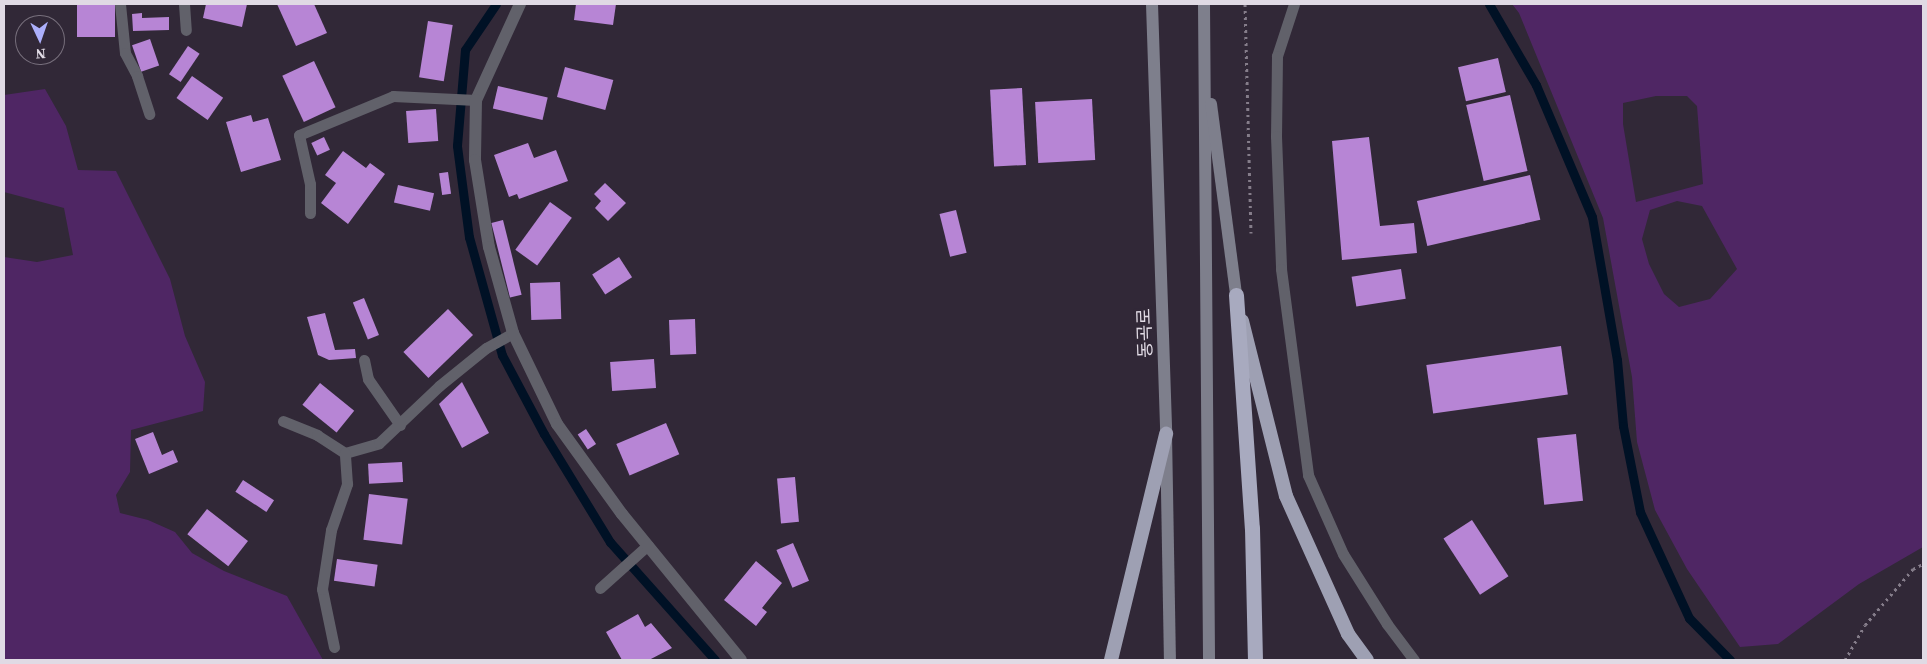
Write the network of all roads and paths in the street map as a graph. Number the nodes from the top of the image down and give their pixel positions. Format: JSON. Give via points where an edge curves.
{"nodes":[{"id":1,"x":120,"y":4,"type":"edge"},
{"id":2,"x":184,"y":4,"type":"edge"},
{"id":3,"x":520,"y":4,"type":"edge"},
{"id":4,"x":1152,"y":4,"type":"edge"},
{"id":5,"x":1204,"y":4,"type":"edge"},
{"id":6,"x":1246,"y":4,"type":"edge"},
{"id":7,"x":1294,"y":4,"type":"edge"},
{"id":8,"x":186,"y":30,"type":"dead end"},
{"id":9,"x":1204,"y":49,"type":"junction"},
{"id":10,"x":472,"y":99,"type":"junction"},
{"id":11,"x":149,"y":114,"type":"dead end"},
{"id":12,"x":310,"y":213,"type":"dead end"},
{"id":13,"x":1251,"y":238,"type":"dead end"},
{"id":14,"x":1236,"y":295,"type":"junction"},
{"id":15,"x":508,"y":335,"type":"junction"},
{"id":16,"x":364,"y":360,"type":"dead end"},
{"id":17,"x":283,"y":421,"type":"dead end"},
{"id":18,"x":400,"y":424,"type":"junction"},
{"id":19,"x":1166,"y":434,"type":"junction"},
{"id":20,"x":345,"y":453,"type":"junction"},
{"id":21,"x":648,"y":545,"type":"junction"},
{"id":22,"x":1923,"y":564,"type":"edge"},
{"id":23,"x":600,"y":588,"type":"dead end"},
{"id":24,"x":334,"y":647,"type":"dead end"},
{"id":25,"x":741,"y":660,"type":"edge"},
{"id":26,"x":1111,"y":660,"type":"edge"},
{"id":27,"x":1170,"y":660,"type":"edge"},
{"id":28,"x":1209,"y":660,"type":"edge"},
{"id":29,"x":1255,"y":660,"type":"edge"},
{"id":30,"x":1367,"y":660,"type":"edge"},
{"id":31,"x":1414,"y":660,"type":"edge"},
{"id":32,"x":1845,"y":660,"type":"edge"}],
"edges":[{"from":1,"to":11,"type":"lane","via":[[126,53]]},
{"from":2,"to":8,"type":"lane"},
{"from":3,"to":10,"type":"street"},
{"from":4,"to":19,"type":"main road","name":"동곡로"},
{"from":5,"to":9,"type":"main road"},
{"from":6,"to":13,"type":"path"},
{"from":7,"to":31,"type":"lane","via":[[1277,56],[1276,136],[1281,269],[1308,475],[1343,554],[1386,624]]},
{"from":9,"to":14,"type":"main road"},
{"from":9,"to":28,"type":"main road"},
{"from":10,"to":12,"type":"lane","via":[[393,96],[299,135],[310,184]]},
{"from":10,"to":15,"type":"street","via":[[474,160]]},
{"from":14,"to":29,"type":"highway","via":[[1252,528]]},
{"from":14,"to":30,"type":"highway","via":[[1286,496],[1332,602],[1348,634]]},
{"from":15,"to":18,"type":"lane","via":[[486,348],[439,386]]},
{"from":15,"to":21,"type":"street","via":[[557,424]]},
{"from":16,"to":18,"type":"lane","via":[[368,379]]},
{"from":17,"to":20,"type":"lane","via":[[317,435]]},
{"from":18,"to":20,"type":"lane","via":[[379,443]]},
{"from":19,"to":26,"type":"highway"},
{"from":19,"to":27,"type":"main road","name":"동곡로"},
{"from":20,"to":24,"type":"lane","via":[[347,484],[331,530],[322,588]]},
{"from":21,"to":23,"type":"lane"},
{"from":21,"to":25,"type":"street"},
{"from":22,"to":32,"type":"path","via":[[1913,569],[1865,625]]}]}
